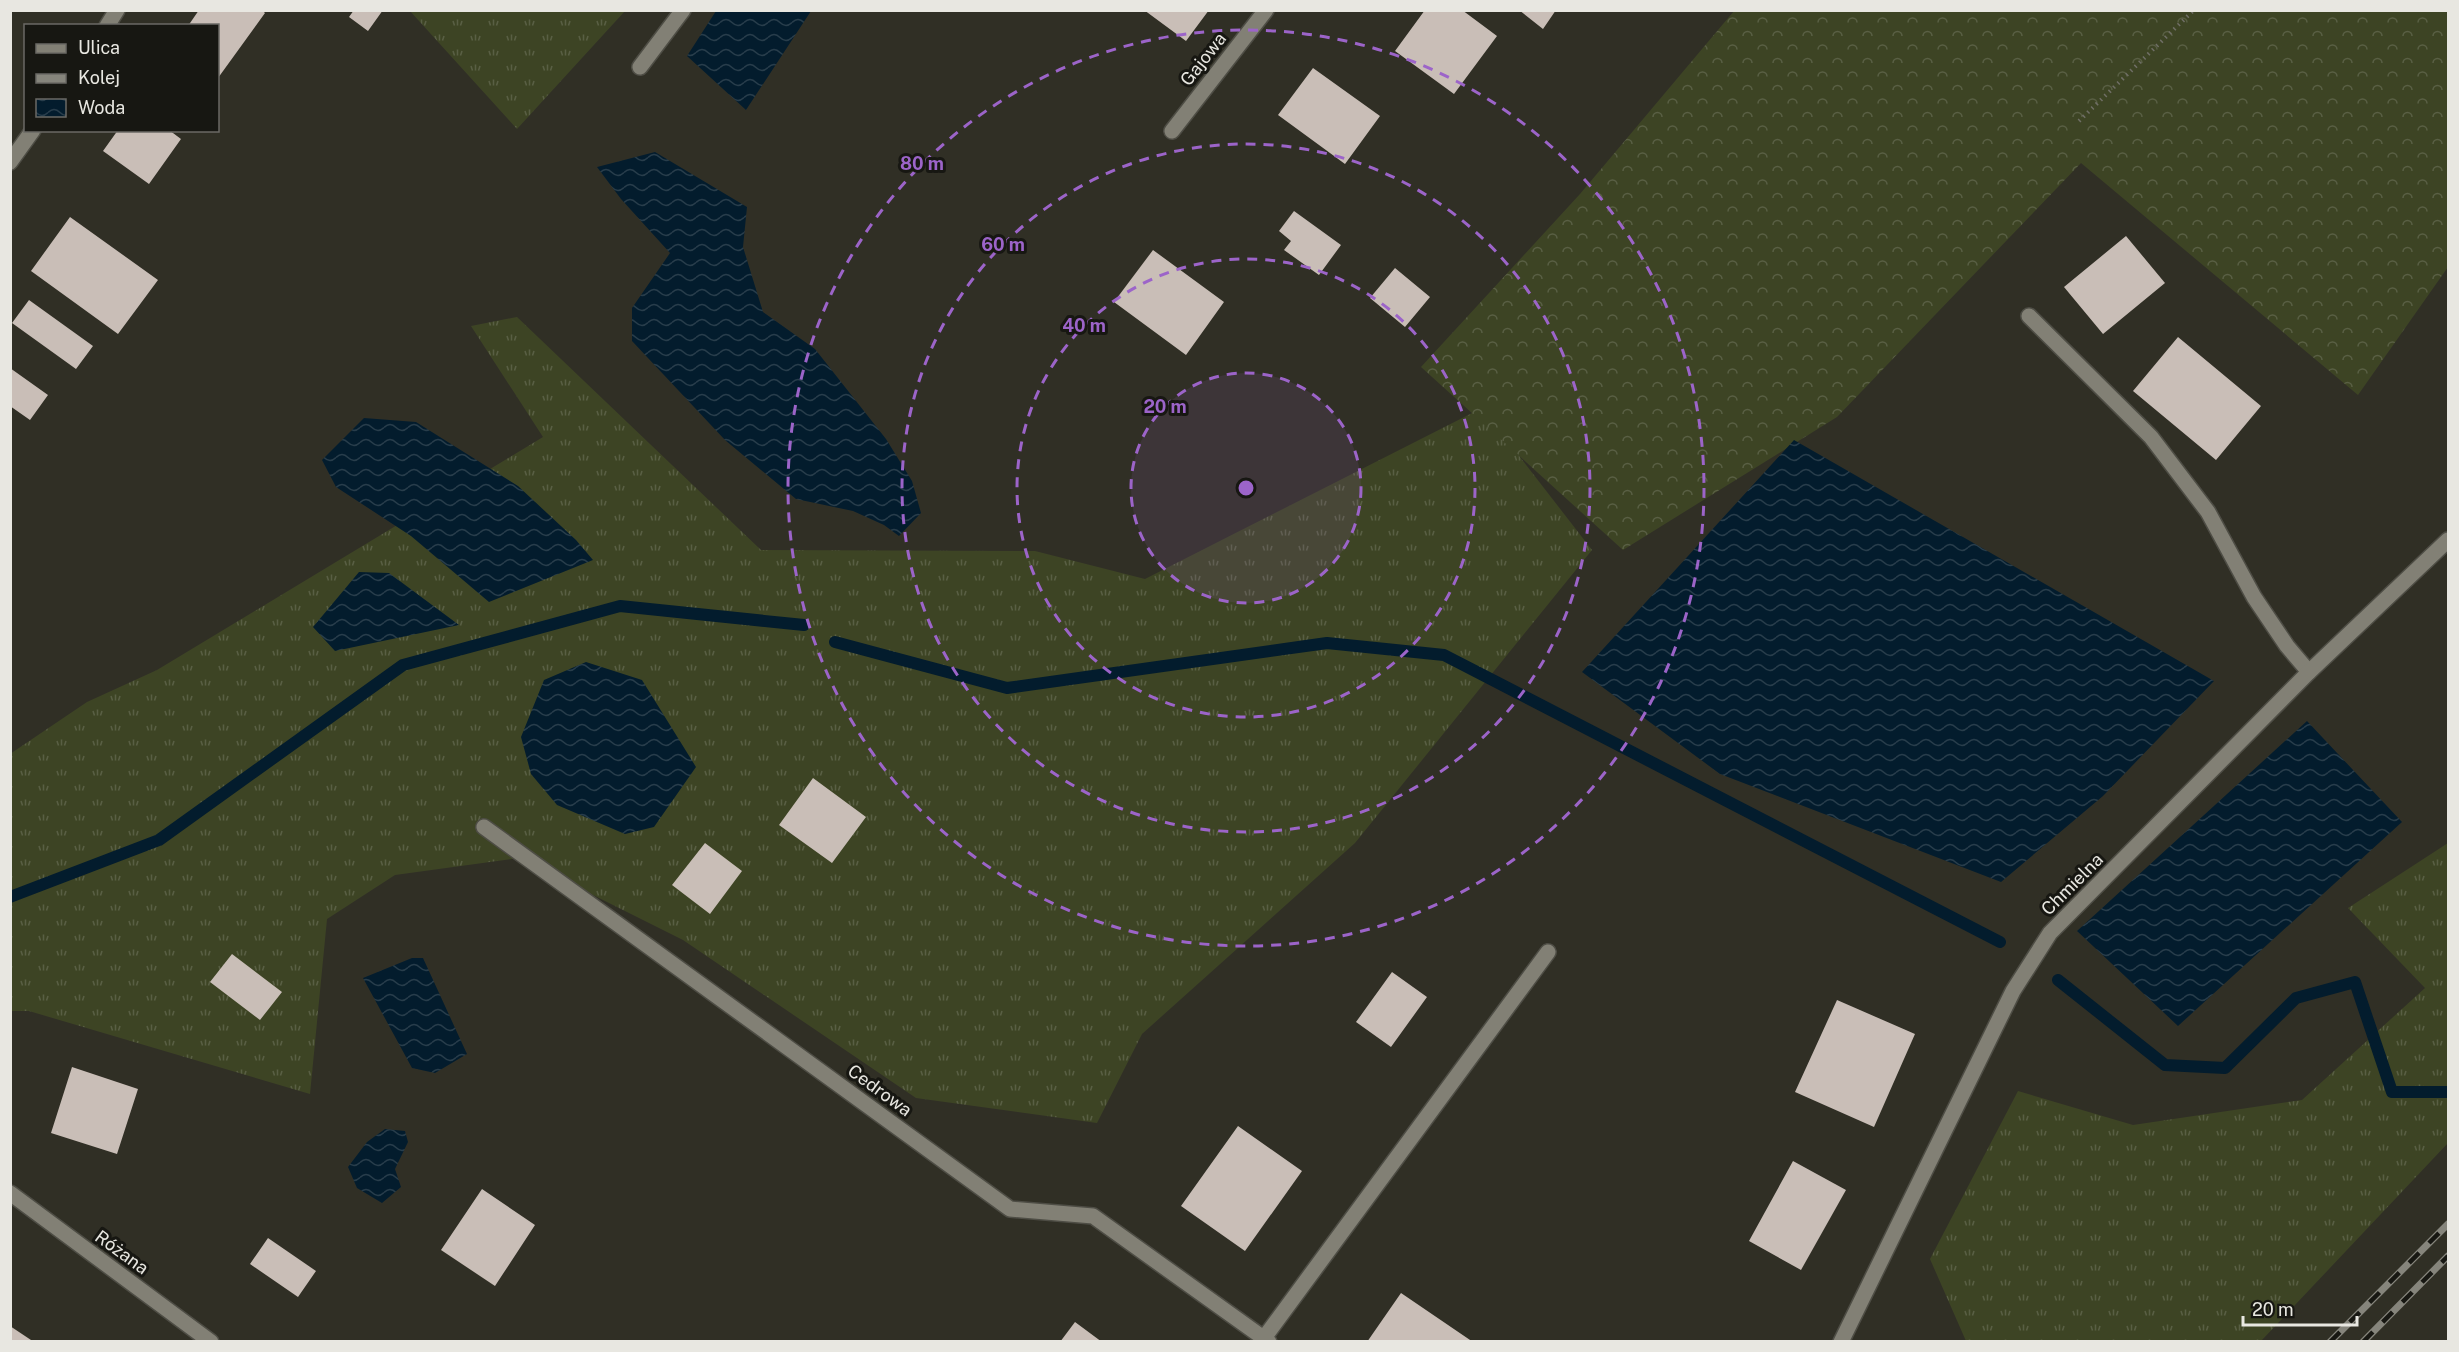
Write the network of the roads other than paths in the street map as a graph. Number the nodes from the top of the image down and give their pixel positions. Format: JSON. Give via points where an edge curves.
{"nodes":[{"id":1,"x":117,"y":10,"type":"edge"},
{"id":2,"x":683,"y":10,"type":"edge"},
{"id":3,"x":1266,"y":10,"type":"edge"},
{"id":4,"x":108,"y":24,"type":"edge"},
{"id":5,"x":640,"y":67,"type":"dead end"},
{"id":6,"x":1172,"y":131,"type":"dead end"},
{"id":7,"x":32,"y":132,"type":"edge"},
{"id":8,"x":10,"y":162,"type":"edge"},
{"id":9,"x":2029,"y":316,"type":"dead end"},
{"id":10,"x":2448,"y":540,"type":"edge"},
{"id":11,"x":2309,"y":672,"type":"junction"},
{"id":12,"x":484,"y":827,"type":"dead end"},
{"id":13,"x":1548,"y":952,"type":"dead end"},
{"id":14,"x":10,"y":1193,"type":"edge"},
{"id":15,"x":1266,"y":1340,"type":"edge"},
{"id":16,"x":211,"y":1341,"type":"edge"},
{"id":17,"x":1841,"y":1341,"type":"edge"}],
"edges":[{"from":1,"to":4,"type":"street"},
{"from":2,"to":5,"type":"street"},
{"from":3,"to":6,"type":"street","name":"Gajowa"},
{"from":7,"to":8,"type":"street"},
{"from":9,"to":11,"type":"street","via":[[2151,437],[2208,512],[2254,597]]},
{"from":10,"to":11,"type":"street","name":"Chmielna"},
{"from":11,"to":17,"type":"street","name":"Chmielna","via":[[2050,933],[2013,991]]},
{"from":12,"to":15,"type":"street","name":"Cedrowa","via":[[1010,1209],[1093,1216]]},
{"from":13,"to":15,"type":"street"},
{"from":14,"to":16,"type":"street","name":"Różana"}]}
